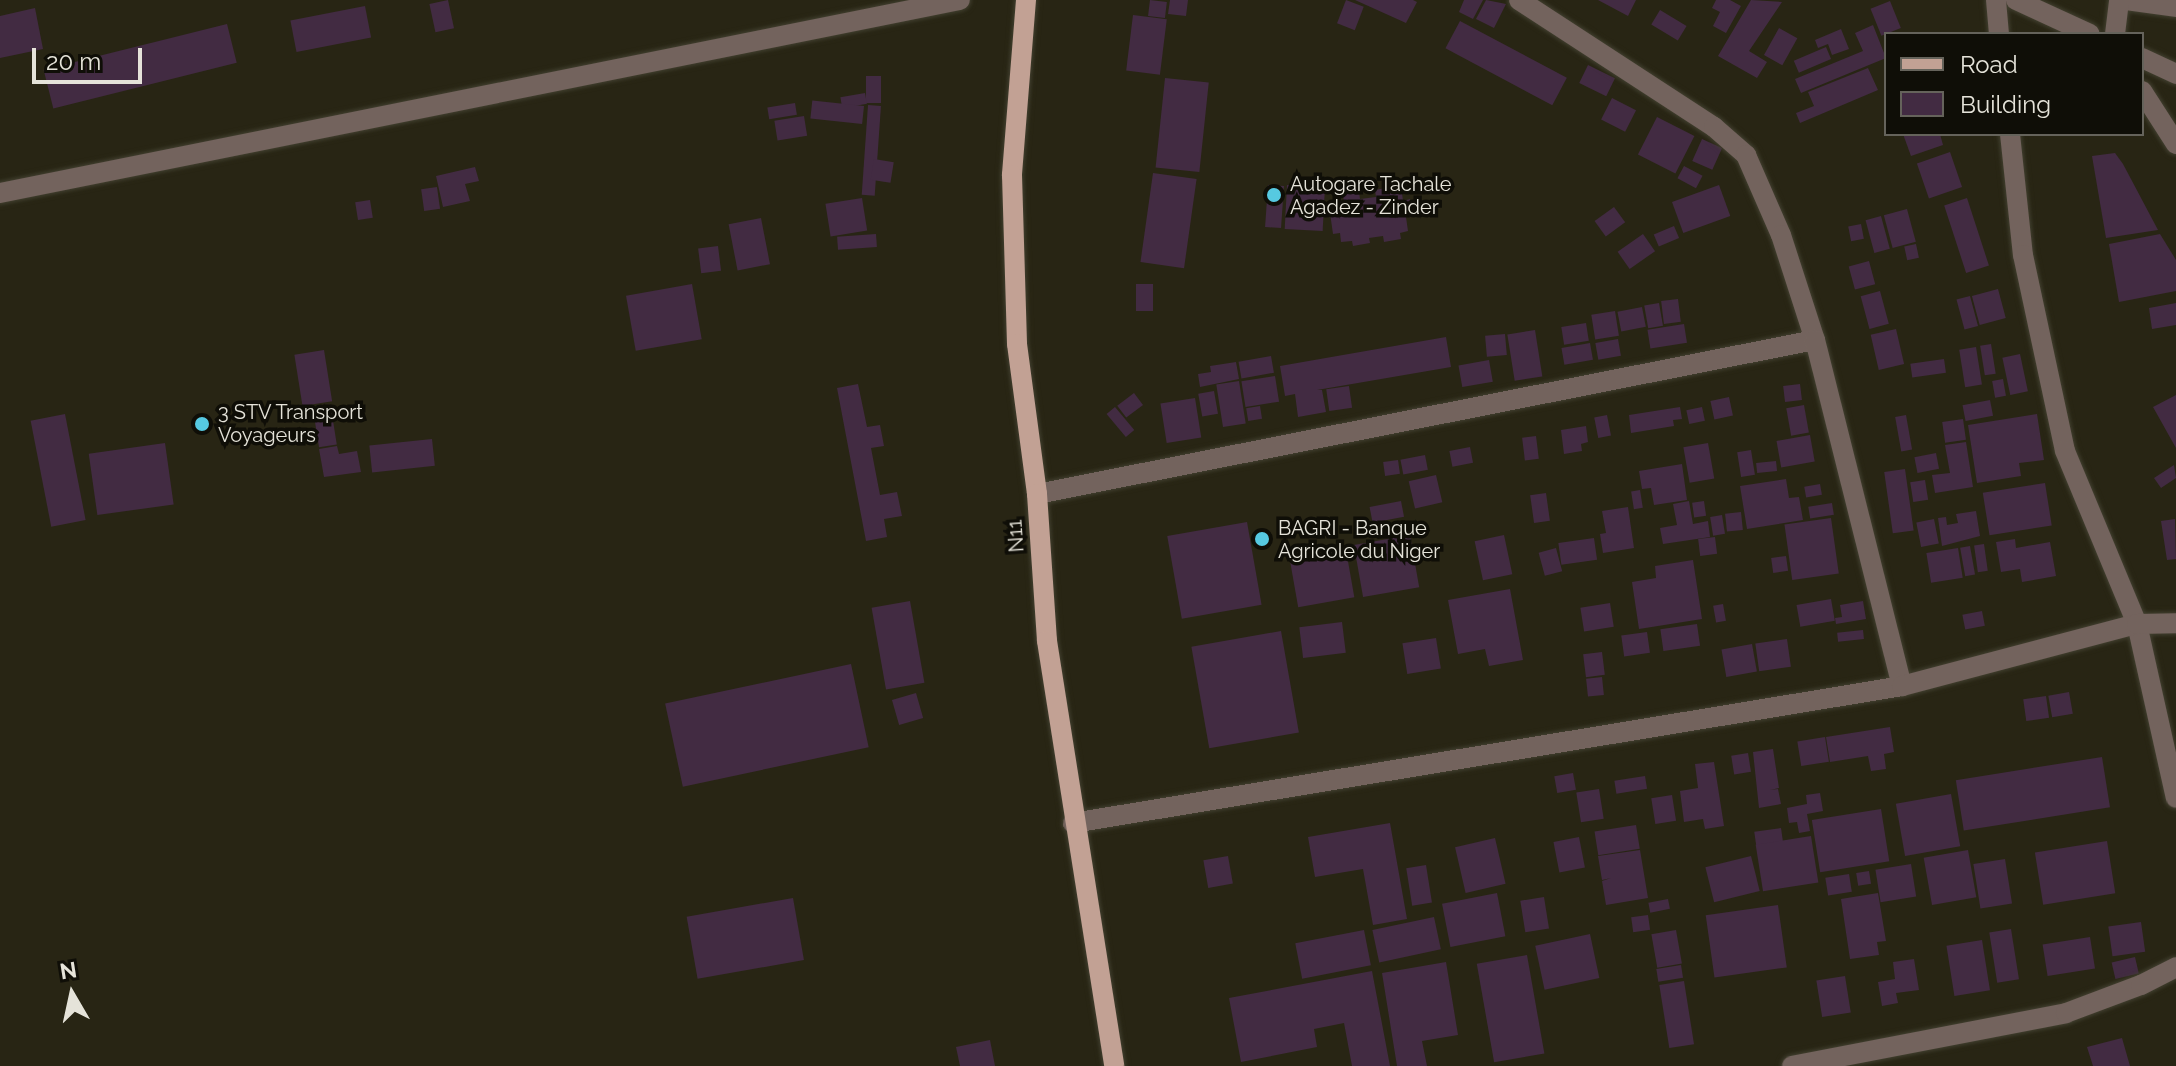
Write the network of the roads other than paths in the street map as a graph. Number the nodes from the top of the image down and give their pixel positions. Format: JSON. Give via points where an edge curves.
{"nodes":[{"id":1,"x":960,"y":0,"type":"edge"},
{"id":2,"x":1026,"y":0,"type":"edge"},
{"id":3,"x":1519,"y":0,"type":"edge"},
{"id":4,"x":1996,"y":0,"type":"edge"},
{"id":5,"x":2016,"y":0,"type":"edge"},
{"id":6,"x":2119,"y":0,"type":"edge"},
{"id":7,"x":2126,"y":0,"type":"edge"},
{"id":8,"x":2176,"y":7,"type":"edge"},
{"id":9,"x":1999,"y":32,"type":"edge"},
{"id":10,"x":2086,"y":32,"type":"edge"},
{"id":11,"x":2115,"y":32,"type":"edge"},
{"id":12,"x":2144,"y":59,"type":"edge"},
{"id":13,"x":2176,"y":74,"type":"edge"},
{"id":14,"x":2144,"y":94,"type":"edge"},
{"id":15,"x":2010,"y":136,"type":"edge"},
{"id":16,"x":2176,"y":144,"type":"edge"},
{"id":17,"x":0,"y":193,"type":"edge"},
{"id":18,"x":1815,"y":340,"type":"junction"},
{"id":19,"x":1037,"y":494,"type":"junction"},
{"id":20,"x":2176,"y":623,"type":"edge"},
{"id":21,"x":2137,"y":624,"type":"junction"},
{"id":22,"x":1902,"y":686,"type":"junction"},
{"id":23,"x":2176,"y":798,"type":"edge"},
{"id":24,"x":1073,"y":823,"type":"junction"},
{"id":25,"x":2176,"y":967,"type":"edge"},
{"id":26,"x":1114,"y":1066,"type":"edge"},
{"id":27,"x":1792,"y":1066,"type":"edge"}],
"edges":[{"from":1,"to":17,"type":"street"},
{"from":2,"to":19,"type":"main road","name":"N11","via":[[1012,175],[1017,344]]},
{"from":3,"to":18,"type":"street","via":[[1714,127],[1746,155],[1781,235]]},
{"from":4,"to":9,"type":"street"},
{"from":5,"to":10,"type":"street"},
{"from":6,"to":11,"type":"street"},
{"from":7,"to":8,"type":"street"},
{"from":12,"to":13,"type":"street"},
{"from":14,"to":16,"type":"street"},
{"from":15,"to":21,"type":"street","via":[[2023,255],[2065,451]]},
{"from":18,"to":19,"type":"street"},
{"from":18,"to":22,"type":"street"},
{"from":19,"to":24,"type":"main road","name":"N11","via":[[1047,641]]},
{"from":20,"to":21,"type":"street"},
{"from":21,"to":22,"type":"street"},
{"from":21,"to":23,"type":"street"},
{"from":22,"to":24,"type":"street"},
{"from":24,"to":26,"type":"main road","name":"N11"},
{"from":25,"to":27,"type":"street","via":[[2066,1013]]}]}
